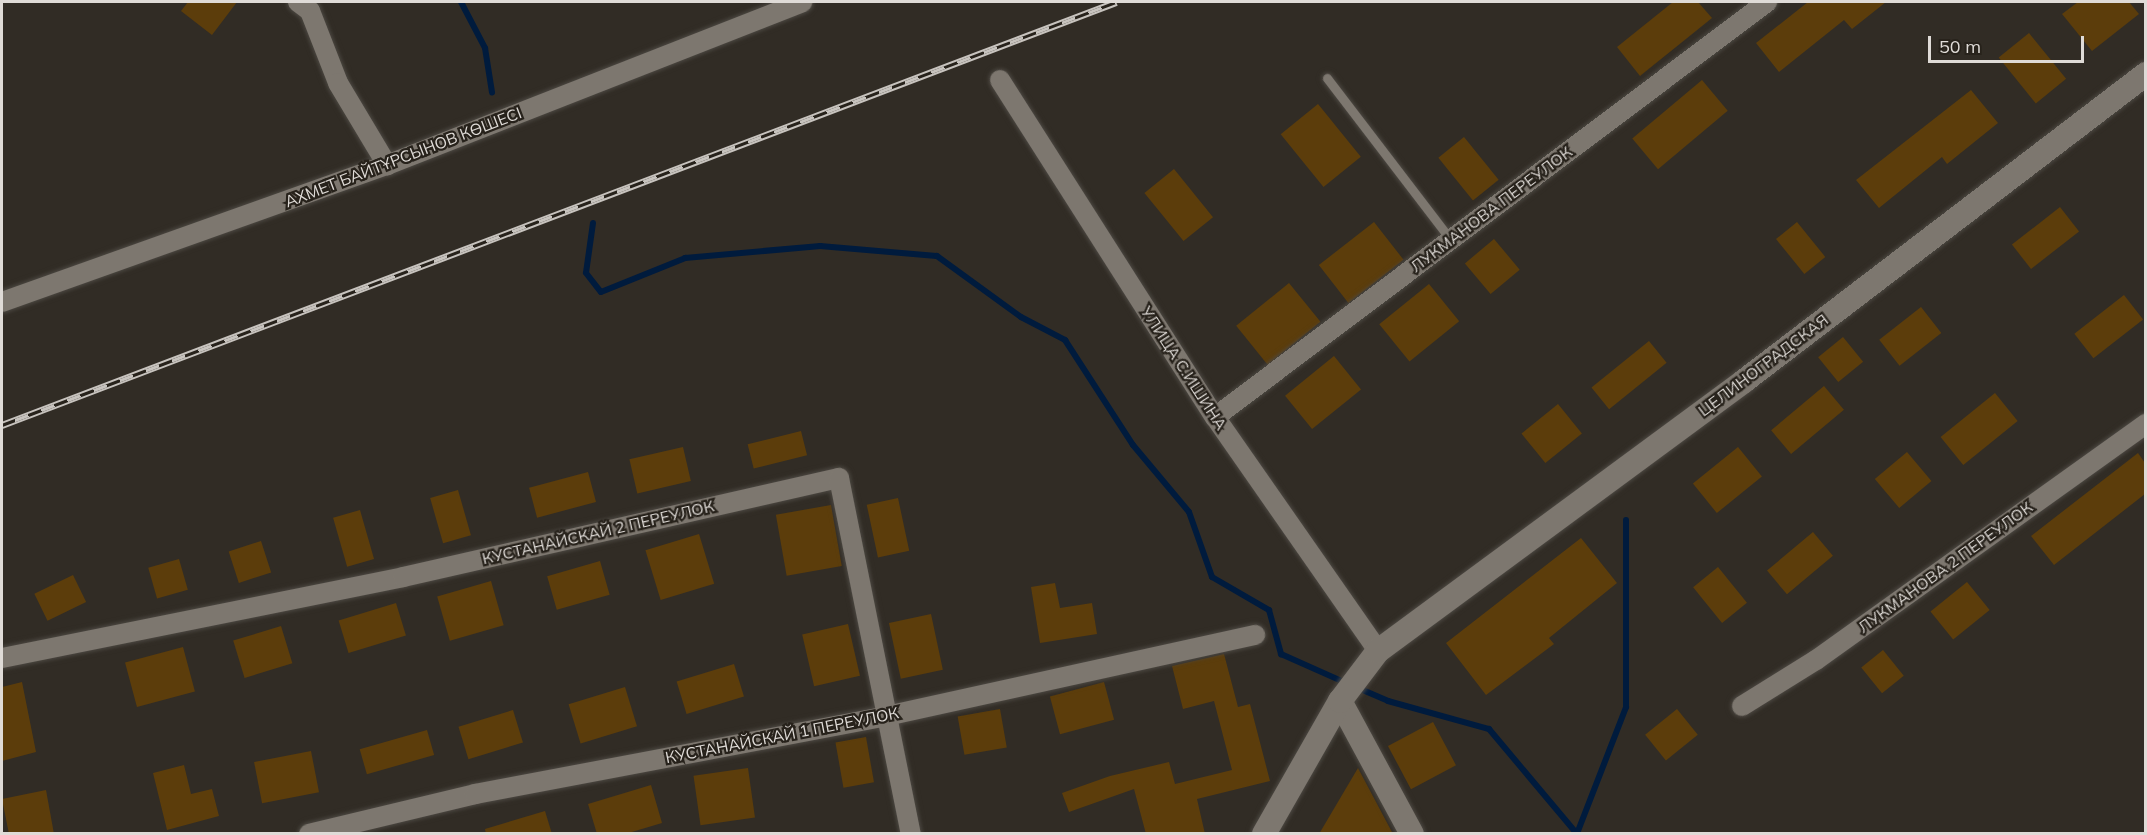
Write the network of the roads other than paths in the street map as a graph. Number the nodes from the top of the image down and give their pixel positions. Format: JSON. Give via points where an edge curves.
{"nodes":[{"id":1,"x":298,"y":2,"type":"edge"},
{"id":2,"x":802,"y":2,"type":"edge"},
{"id":3,"x":1767,"y":2,"type":"edge"},
{"id":4,"x":2145,"y":74,"type":"edge"},
{"id":5,"x":1327,"y":78,"type":"dead end"},
{"id":6,"x":1000,"y":80,"type":"dead end"},
{"id":7,"x":387,"y":165,"type":"junction"},
{"id":8,"x":1451,"y":240,"type":"junction"},
{"id":9,"x":7,"y":294,"type":"edge"},
{"id":10,"x":1215,"y":417,"type":"junction"},
{"id":11,"x":2145,"y":424,"type":"edge"},
{"id":12,"x":1255,"y":635,"type":"dead end"},
{"id":13,"x":1378,"y":651,"type":"junction"},
{"id":14,"x":2,"y":658,"type":"edge"},
{"id":15,"x":1340,"y":701,"type":"junction"},
{"id":16,"x":1742,"y":706,"type":"dead end"},
{"id":17,"x":886,"y":716,"type":"junction"},
{"id":18,"x":309,"y":834,"type":"edge"},
{"id":19,"x":911,"y":834,"type":"edge"},
{"id":20,"x":1264,"y":834,"type":"edge"},
{"id":21,"x":1412,"y":834,"type":"edge"}],
"edges":[{"from":1,"to":7,"type":"street","via":[[310,11],[338,83]]},
{"from":2,"to":7,"type":"street","name":"АХМЕТ БАЙТҰРСЫНОВ КӨШЕСІ"},
{"from":3,"to":8,"type":"street","name":"ЛУКМАНОВА ПЕРЕУЛОК"},
{"from":4,"to":13,"type":"street","name":"ЦЕЛИНОГРАДСКАЯ","via":[[1743,381]]},
{"from":5,"to":8,"type":"lane"},
{"from":6,"to":10,"type":"street","name":"УЛИЦА С.ИШИНА"},
{"from":7,"to":9,"type":"street","name":"АХМЕТ БАЙТҰРСЫНОВ КӨШЕСІ"},
{"from":8,"to":10,"type":"street","name":"ЛУКМАНОВА ПЕРЕУЛОК"},
{"from":10,"to":13,"type":"street","name":"УЛИЦА С.ИШИНА"},
{"from":11,"to":16,"type":"street","name":"ЛУКМАНОВА 2 ПЕРЕУЛОК","via":[[1816,660]]},
{"from":12,"to":17,"type":"street","name":"КУСТАНАЙСКАЙ 1 ПЕРЕУЛОК"},
{"from":13,"to":15,"type":"street","name":"ЦЕЛИНОГРАДСКАЯ"},
{"from":14,"to":17,"type":"street","name":"КУСТАНАЙСКАЙ 2 ПЕРЕУЛОК","via":[[403,577],[839,478]]},
{"from":15,"to":20,"type":"street"},
{"from":15,"to":21,"type":"street"},
{"from":17,"to":18,"type":"street","name":"КУСТАНАЙСКАЙ 1 ПЕРЕУЛОК","via":[[476,794]]},
{"from":17,"to":19,"type":"street","name":"КУСТАНАЙСКАЙ 2 ПЕРЕУЛОК"}]}
